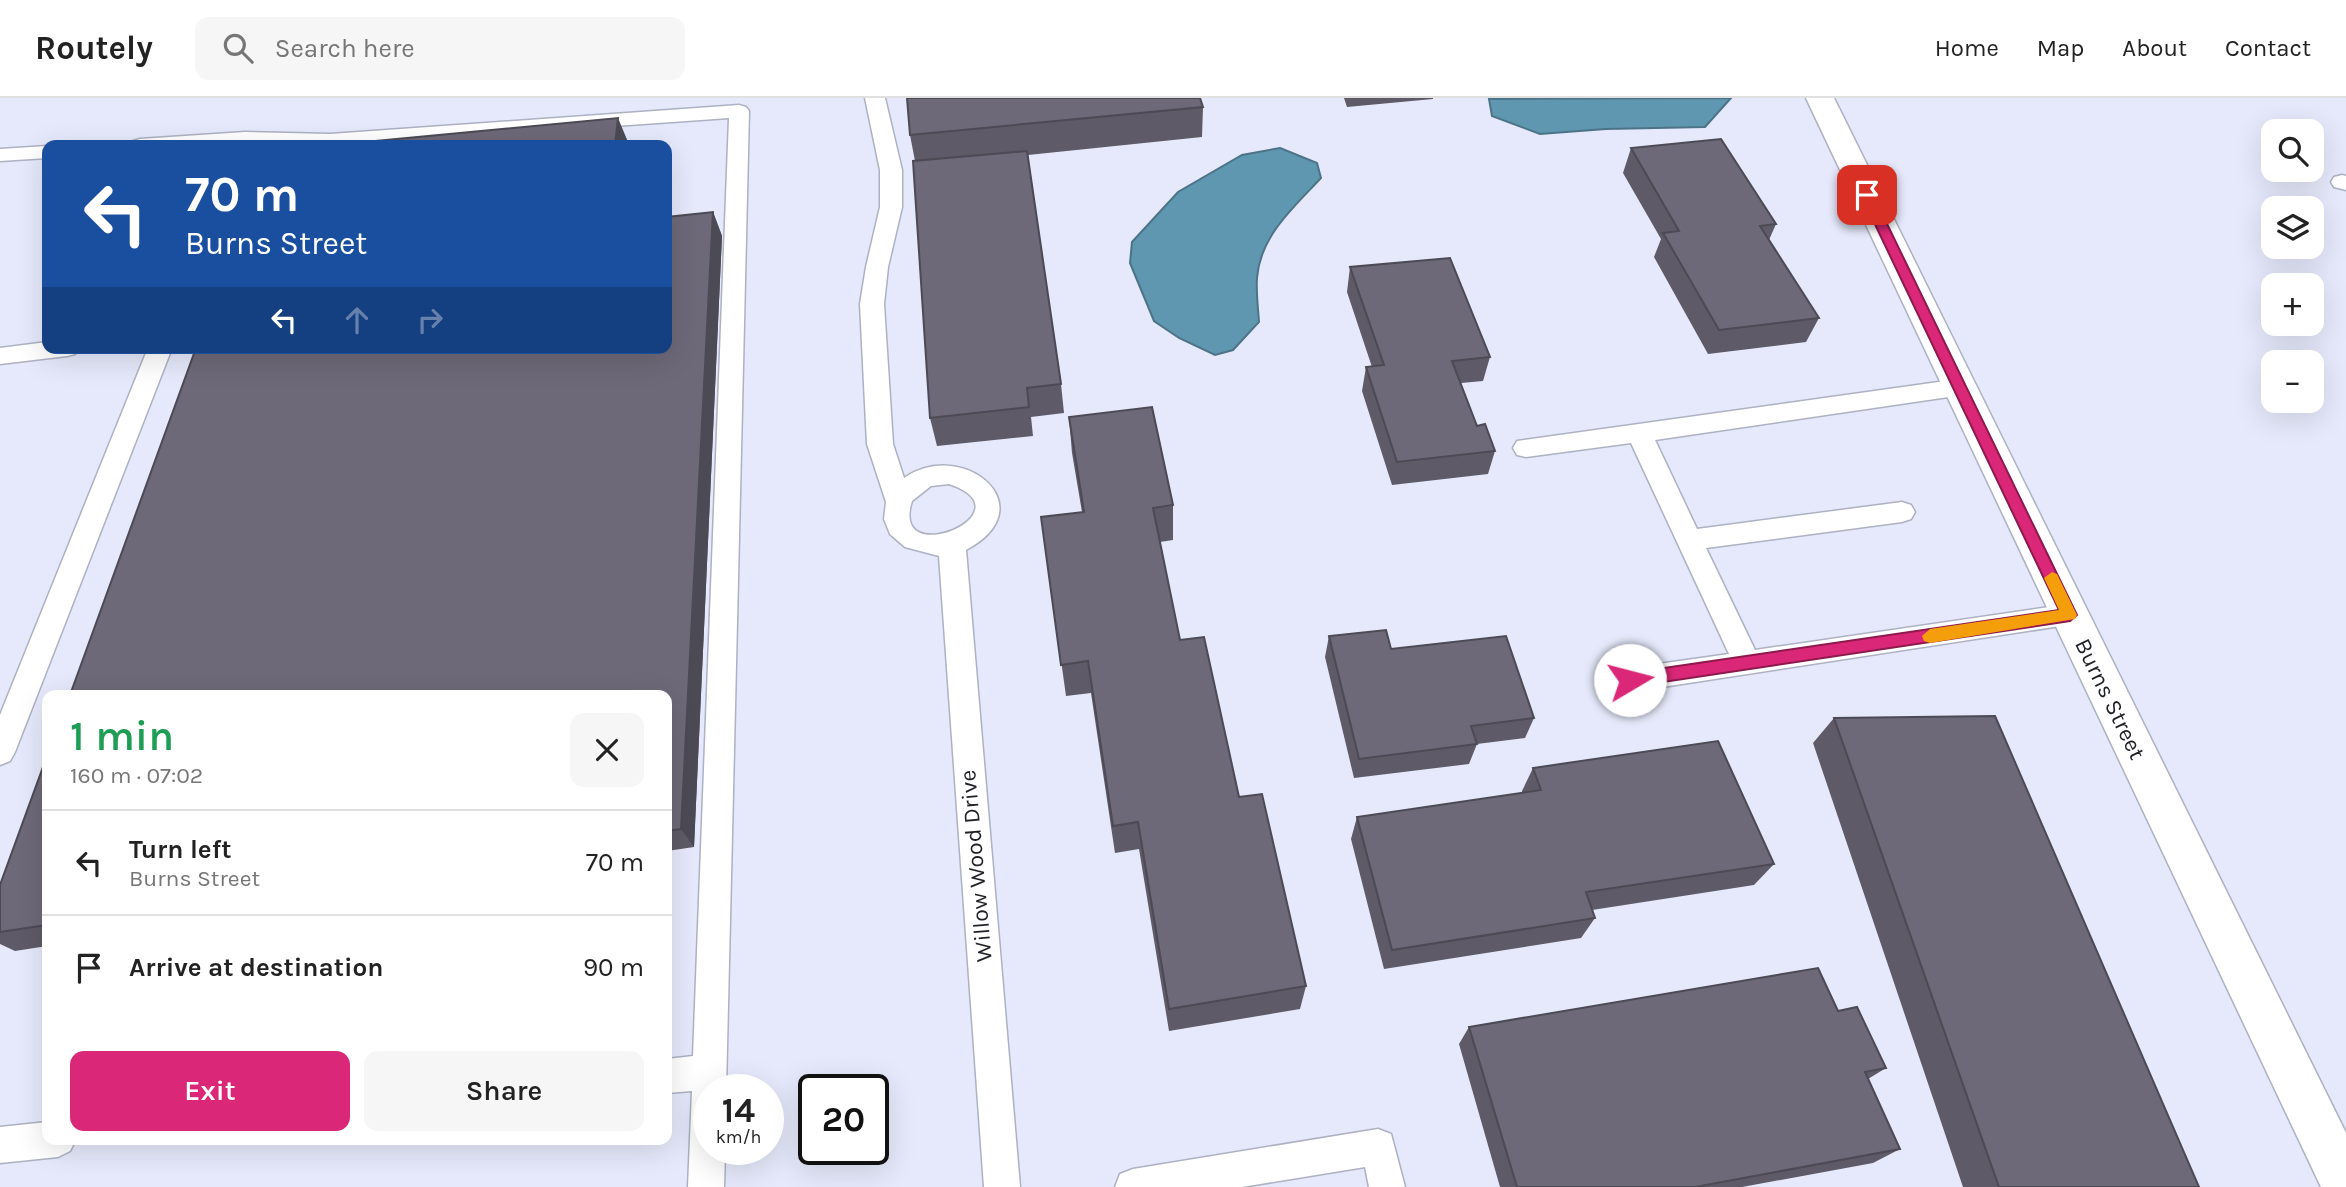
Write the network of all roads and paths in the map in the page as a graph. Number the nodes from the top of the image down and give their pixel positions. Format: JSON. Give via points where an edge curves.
{"nodes":[{"id":1,"x":875,"y":98,"type":"edge"},
{"id":2,"x":1820,"y":98,"type":"edge"},
{"id":3,"x":330,"y":140,"type":"edge"},
{"id":4,"x":42,"y":152,"type":"edge"},
{"id":5,"x":0,"y":155,"type":"edge"},
{"id":6,"x":42,"y":351,"type":"edge"},
{"id":7,"x":158,"y":354,"type":"edge"},
{"id":8,"x":0,"y":356,"type":"edge"},
{"id":9,"x":1960,"y":388,"type":"junction"},
{"id":10,"x":1639,"y":433,"type":"junction"},
{"id":11,"x":1525,"y":448,"type":"dead end"},
{"id":12,"x":898,"y":500,"type":"junction"},
{"id":13,"x":1902,"y":512,"type":"dead end"},
{"id":14,"x":1689,"y":540,"type":"junction"},
{"id":15,"x":952,"y":544,"type":"junction"},
{"id":16,"x":2070,"y":615,"type":"junction"},
{"id":17,"x":1748,"y":663,"type":"junction"},
{"id":18,"x":1630,"y":680,"type":"dead end"},
{"id":19,"x":0,"y":752,"type":"edge"},
{"id":20,"x":709,"y":1072,"type":"junction"},
{"id":21,"x":672,"y":1076,"type":"edge"},
{"id":22,"x":42,"y":1141,"type":"edge"},
{"id":23,"x":0,"y":1145,"type":"edge"},
{"id":24,"x":2346,"y":1186,"type":"edge"},
{"id":25,"x":706,"y":1187,"type":"edge"},
{"id":26,"x":1002,"y":1187,"type":"edge"},
{"id":27,"x":1133,"y":1187,"type":"edge"},
{"id":28,"x":1387,"y":1187,"type":"edge"}],
"edges":[{"from":1,"to":12,"type":"lane","via":[[891,170],[891,206],[877,267],[873,329],[880,444]]},
{"from":2,"to":9,"type":"street","name":"Burns Street"},
{"from":3,"to":20,"type":"lane","via":[[739,111]]},
{"from":4,"to":5,"type":"lane"},
{"from":6,"to":8,"type":"lane"},
{"from":7,"to":19,"type":"lane"},
{"from":9,"to":10,"type":"lane"},
{"from":9,"to":16,"type":"street","name":"Burns Street"},
{"from":10,"to":11,"type":"lane"},
{"from":10,"to":14,"type":"lane"},
{"from":12,"to":15,"type":"lane","via":[[895,511],[902,532],[923,544]]},
{"from":12,"to":15,"type":"lane","via":[[918,480],[934,475],[965,477],[977,483],[989,505],[986,517],[980,529]]},
{"from":13,"to":14,"type":"lane"},
{"from":14,"to":17,"type":"lane"},
{"from":15,"to":26,"type":"lane","name":"Willow Wood Drive"},
{"from":16,"to":17,"type":"lane"},
{"from":16,"to":24,"type":"street","name":"Burns Street"},
{"from":17,"to":18,"type":"lane"},
{"from":20,"to":21,"type":"lane"},
{"from":20,"to":25,"type":"lane"},
{"from":22,"to":23,"type":"lane"},
{"from":27,"to":28,"type":"lane","via":[[1378,1147]]}]}
